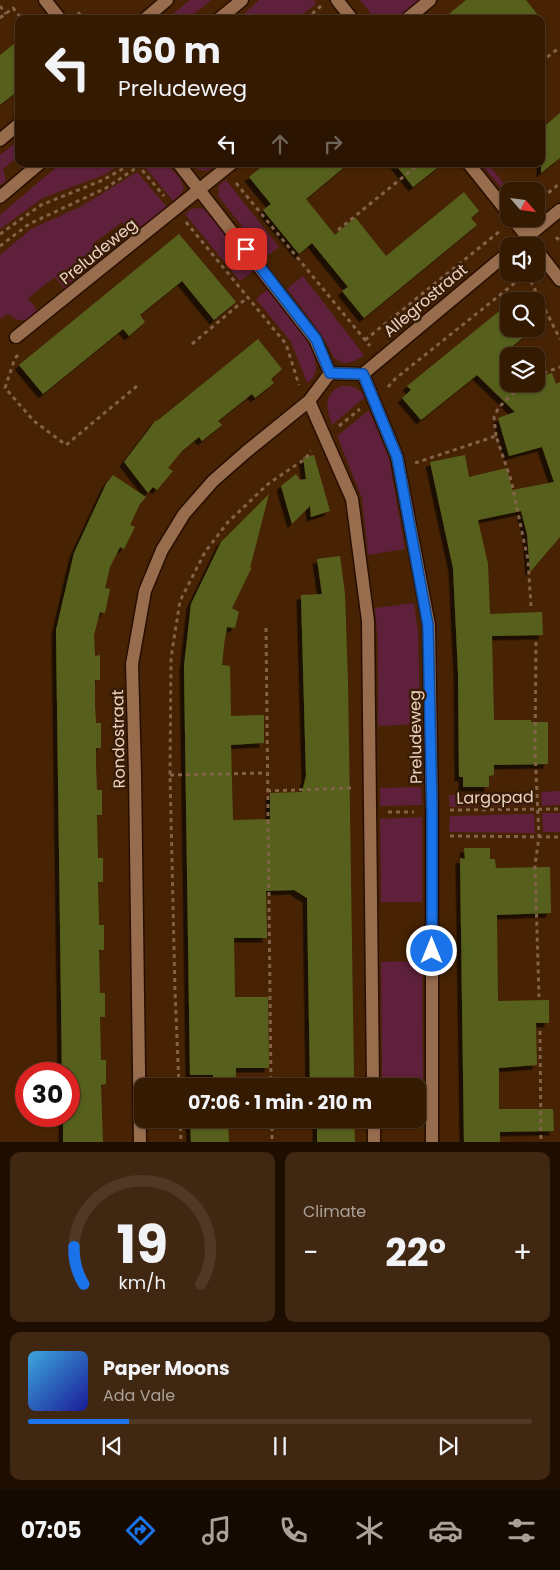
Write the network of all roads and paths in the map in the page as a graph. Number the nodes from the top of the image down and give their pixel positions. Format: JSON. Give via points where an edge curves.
{"nodes":[{"id":1,"x":44,"y":0,"type":"edge"},
{"id":2,"x":168,"y":0,"type":"edge"},
{"id":3,"x":242,"y":0,"type":"edge"},
{"id":4,"x":337,"y":0,"type":"edge"},
{"id":5,"x":430,"y":0,"type":"edge"},
{"id":6,"x":322,"y":5,"type":"dead end"},
{"id":7,"x":0,"y":6,"type":"edge"},
{"id":8,"x":6,"y":14,"type":"junction"},
{"id":9,"x":19,"y":15,"type":"edge"},
{"id":10,"x":57,"y":15,"type":"edge"},
{"id":11,"x":150,"y":15,"type":"edge"},
{"id":12,"x":224,"y":15,"type":"edge"},
{"id":13,"x":311,"y":15,"type":"edge"},
{"id":14,"x":349,"y":15,"type":"edge"},
{"id":15,"x":412,"y":15,"type":"edge"},
{"id":16,"x":0,"y":18,"type":"edge"},
{"id":17,"x":560,"y":47,"type":"edge"},
{"id":18,"x":545,"y":59,"type":"edge"},
{"id":19,"x":15,"y":127,"type":"edge"},
{"id":20,"x":0,"y":140,"type":"edge"},
{"id":21,"x":36,"y":167,"type":"edge"},
{"id":22,"x":126,"y":167,"type":"edge"},
{"id":23,"x":137,"y":167,"type":"edge"},
{"id":24,"x":142,"y":167,"type":"edge"},
{"id":25,"x":182,"y":167,"type":"edge"},
{"id":26,"x":227,"y":167,"type":"edge"},
{"id":27,"x":415,"y":167,"type":"edge"},
{"id":28,"x":471,"y":167,"type":"edge"},
{"id":29,"x":560,"y":183,"type":"edge"},
{"id":30,"x":200,"y":189,"type":"junction"},
{"id":31,"x":545,"y":196,"type":"edge"},
{"id":32,"x":0,"y":197,"type":"edge"},
{"id":33,"x":500,"y":203,"type":"edge"},
{"id":34,"x":175,"y":209,"type":"junction"},
{"id":35,"x":560,"y":210,"type":"edge"},
{"id":36,"x":338,"y":230,"type":"dead end"},
{"id":37,"x":502,"y":230,"type":"dead end"},
{"id":38,"x":0,"y":234,"type":"edge"},
{"id":39,"x":538,"y":237,"type":"edge"},
{"id":40,"x":556,"y":237,"type":"dead end"},
{"id":41,"x":560,"y":241,"type":"edge"},
{"id":42,"x":0,"y":246,"type":"edge"},
{"id":43,"x":500,"y":259,"type":"edge"},
{"id":44,"x":545,"y":261,"type":"edge"},
{"id":45,"x":560,"y":280,"type":"edge"},
{"id":46,"x":516,"y":282,"type":"edge"},
{"id":47,"x":530,"y":282,"type":"edge"},
{"id":48,"x":248,"y":297,"type":"junction"},
{"id":49,"x":16,"y":337,"type":"dead end"},
{"id":50,"x":560,"y":339,"type":"edge"},
{"id":51,"x":365,"y":340,"type":"junction"},
{"id":52,"x":192,"y":344,"type":"dead end"},
{"id":53,"x":14,"y":358,"type":"dead end"},
{"id":54,"x":380,"y":358,"type":"junction"},
{"id":55,"x":560,"y":367,"type":"edge"},
{"id":56,"x":330,"y":373,"type":"junction"},
{"id":57,"x":545,"y":373,"type":"edge"},
{"id":58,"x":363,"y":374,"type":"junction"},
{"id":59,"x":299,"y":385,"type":"dead end"},
{"id":60,"x":137,"y":386,"type":"dead end"},
{"id":61,"x":384,"y":392,"type":"dead end"},
{"id":62,"x":515,"y":392,"type":"edge"},
{"id":63,"x":309,"y":401,"type":"junction"},
{"id":64,"x":366,"y":404,"type":"dead end"},
{"id":65,"x":338,"y":426,"type":"dead end"},
{"id":66,"x":496,"y":436,"type":"junction"},
{"id":67,"x":314,"y":447,"type":"dead end"},
{"id":68,"x":414,"y":463,"type":"dead end"},
{"id":69,"x":531,"y":606,"type":"dead end"},
{"id":70,"x":266,"y":628,"type":"dead end"},
{"id":71,"x":536,"y":642,"type":"dead end"},
{"id":72,"x":267,"y":773,"type":"junction"},
{"id":73,"x":170,"y":775,"type":"junction"},
{"id":74,"x":353,"y":788,"type":"dead end"},
{"id":75,"x":267,"y":791,"type":"junction"},
{"id":76,"x":560,"y":809,"type":"edge"},
{"id":77,"x":537,"y":810,"type":"junction"},
{"id":78,"x":432,"y":811,"type":"junction"},
{"id":79,"x":370,"y":813,"type":"junction"},
{"id":80,"x":432,"y":836,"type":"junction"},
{"id":81,"x":539,"y":837,"type":"junction"},
{"id":82,"x":560,"y":837,"type":"edge"},
{"id":83,"x":539,"y":997,"type":"dead end"},
{"id":84,"x":540,"y":1031,"type":"dead end"},
{"id":85,"x":179,"y":1078,"type":"edge"},
{"id":86,"x":271,"y":1078,"type":"edge"},
{"id":87,"x":374,"y":1078,"type":"edge"},
{"id":88,"x":180,"y":1128,"type":"edge"},
{"id":89,"x":272,"y":1128,"type":"edge"},
{"id":90,"x":374,"y":1128,"type":"edge"},
{"id":91,"x":140,"y":1142,"type":"edge"},
{"id":92,"x":181,"y":1142,"type":"edge"},
{"id":93,"x":272,"y":1142,"type":"edge"},
{"id":94,"x":374,"y":1142,"type":"edge"},
{"id":95,"x":432,"y":1142,"type":"edge"},
{"id":96,"x":541,"y":1142,"type":"edge"}],
"edges":[{"from":1,"to":10,"type":"street"},
{"from":2,"to":11,"type":"street"},
{"from":3,"to":12,"type":"street"},
{"from":4,"to":14,"type":"street"},
{"from":5,"to":15,"type":"street"},
{"from":6,"to":13,"type":"path"},
{"from":7,"to":8,"type":"path"},
{"from":8,"to":9,"type":"path","via":[[13,8]]},
{"from":8,"to":16,"type":"path"},
{"from":17,"to":18,"type":"path"},
{"from":19,"to":20,"type":"street"},
{"from":21,"to":32,"type":"street"},
{"from":22,"to":38,"type":"path","via":[[104,180],[41,205]]},
{"from":23,"to":42,"type":"path","via":[[106,188],[29,224]]},
{"from":24,"to":34,"type":"path"},
{"from":25,"to":30,"type":"street"},
{"from":26,"to":30,"type":"street","name":"Preludeweg"},
{"from":26,"to":51,"type":"path"},
{"from":27,"to":36,"type":"path"},
{"from":28,"to":33,"type":"street"},
{"from":29,"to":31,"type":"path"},
{"from":30,"to":34,"type":"street","name":"Preludeweg"},
{"from":30,"to":56,"type":"street","via":[[316,339]]},
{"from":34,"to":48,"type":"path"},
{"from":34,"to":49,"type":"street","name":"Preludeweg"},
{"from":35,"to":39,"type":"street"},
{"from":37,"to":51,"type":"path","name":"Allegrostraat"},
{"from":40,"to":41,"type":"path"},
{"from":43,"to":54,"type":"street","name":"Allegrostraat"},
{"from":44,"to":45,"type":"street"},
{"from":46,"to":61,"type":"path","via":[[394,379]]},
{"from":47,"to":50,"type":"path"},
{"from":48,"to":52,"type":"path"},
{"from":48,"to":59,"type":"path","via":[[286,344]]},
{"from":51,"to":54,"type":"path"},
{"from":53,"to":60,"type":"path","via":[[5,388],[34,421],[66,445]]},
{"from":54,"to":58,"type":"street","name":"Allegrostraat"},
{"from":55,"to":57,"type":"path"},
{"from":56,"to":58,"type":"street"},
{"from":56,"to":63,"type":"street"},
{"from":58,"to":78,"type":"street","name":"Preludeweg","via":[[397,457],[428,625]]},
{"from":62,"to":66,"type":"path","via":[[494,416]]},
{"from":63,"to":79,"type":"street","via":[[352,499],[368,621]]},
{"from":63,"to":91,"type":"street","name":"Rondostraat","via":[[219,475],[190,507],[162,550],[145,591],[132,664]]},
{"from":64,"to":65,"type":"path"},
{"from":66,"to":68,"type":"path"},
{"from":66,"to":69,"type":"path","via":[[512,480],[528,560]]},
{"from":67,"to":73,"type":"path","via":[[306,459],[268,484],[228,522],[205,552],[180,601],[171,658]]},
{"from":70,"to":72,"type":"path"},
{"from":71,"to":77,"type":"path"},
{"from":72,"to":73,"type":"path"},
{"from":72,"to":75,"type":"path"},
{"from":73,"to":85,"type":"path"},
{"from":74,"to":75,"type":"path"},
{"from":75,"to":86,"type":"path"},
{"from":76,"to":77,"type":"path","name":"Largopad"},
{"from":77,"to":78,"type":"path","name":"Largopad"},
{"from":77,"to":81,"type":"path"},
{"from":78,"to":79,"type":"path","name":"Largopad"},
{"from":78,"to":80,"type":"street","name":"Preludeweg"},
{"from":79,"to":87,"type":"street"},
{"from":80,"to":81,"type":"path"},
{"from":80,"to":95,"type":"street","name":"Preludeweg"},
{"from":81,"to":82,"type":"path"},
{"from":81,"to":83,"type":"path","via":[[535,864]]},
{"from":84,"to":96,"type":"path"},
{"from":88,"to":92,"type":"path"},
{"from":89,"to":93,"type":"path"},
{"from":90,"to":94,"type":"street"}]}
